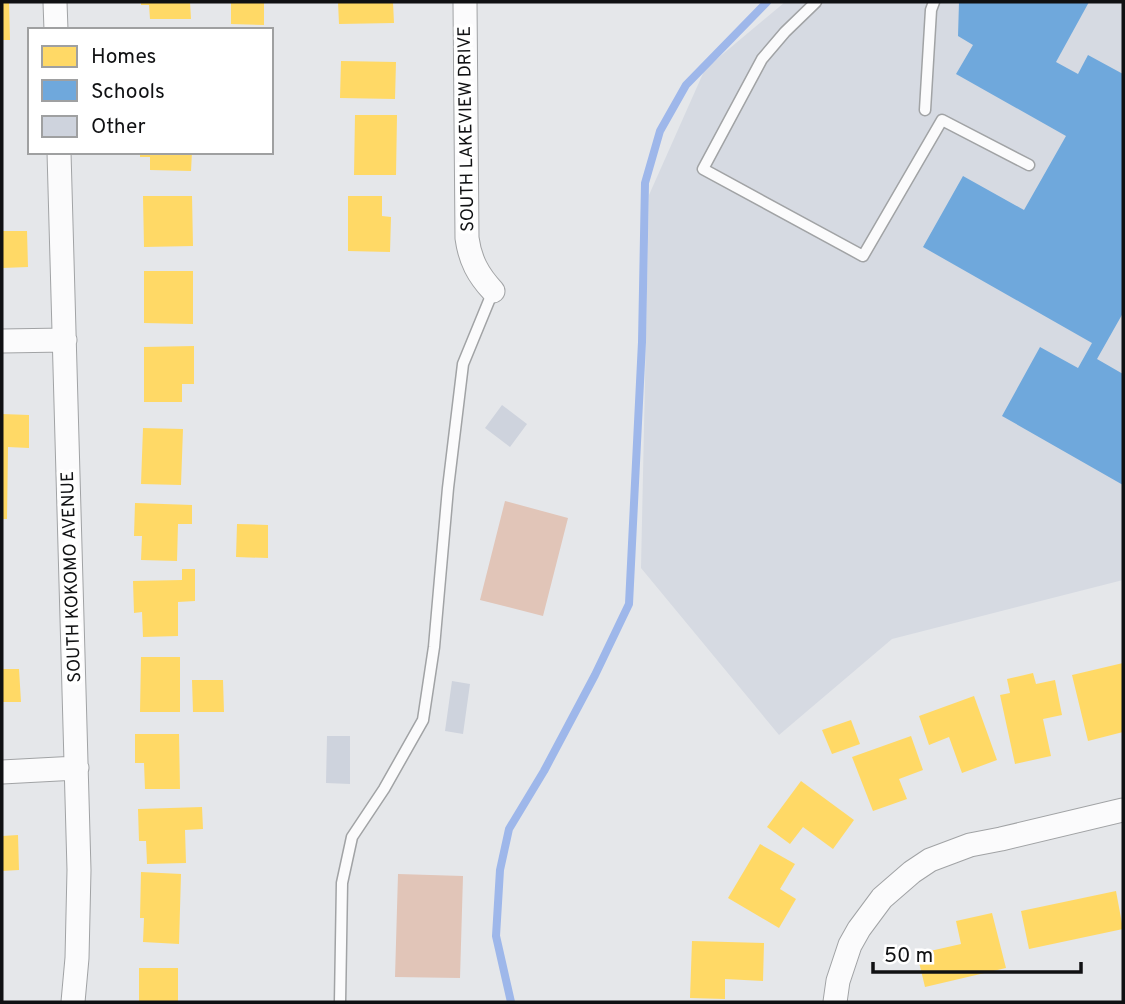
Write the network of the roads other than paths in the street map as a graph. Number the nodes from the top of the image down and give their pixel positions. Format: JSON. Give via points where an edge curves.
{"nodes":[{"id":1,"x":55,"y":2,"type":"edge"},
{"id":2,"x":465,"y":2,"type":"edge"},
{"id":3,"x":816,"y":2,"type":"edge"},
{"id":4,"x":934,"y":2,"type":"edge"},
{"id":5,"x":56,"y":28,"type":"edge"},
{"id":6,"x":925,"y":110,"type":"dead end"},
{"id":7,"x":60,"y":154,"type":"edge"},
{"id":8,"x":1029,"y":165,"type":"dead end"},
{"id":9,"x":493,"y":291,"type":"joint"},
{"id":10,"x":65,"y":340,"type":"junction"},
{"id":11,"x":2,"y":341,"type":"edge"},
{"id":12,"x":77,"y":768,"type":"junction"},
{"id":13,"x":2,"y":772,"type":"edge"},
{"id":14,"x":1123,"y":810,"type":"edge"},
{"id":15,"x":73,"y":1002,"type":"edge"},
{"id":16,"x":340,"y":1002,"type":"edge"},
{"id":17,"x":835,"y":1002,"type":"edge"}],
"edges":[{"from":1,"to":5,"type":"street"},
{"from":2,"to":9,"type":"street","name":"SOUTH LAKEVIEW DRIVE","via":[[467,238],[475,267]]},
{"from":3,"to":8,"type":"lane","via":[[762,59],[703,169],[863,256],[942,120]]},
{"from":4,"to":6,"type":"lane"},
{"from":7,"to":10,"type":"street","name":"SOUTH KOKOMO AVENUE"},
{"from":9,"to":16,"type":"lane","via":[[463,364],[423,720],[352,837],[342,883]]},
{"from":10,"to":11,"type":"street"},
{"from":10,"to":12,"type":"street","name":"SOUTH KOKOMO AVENUE"},
{"from":12,"to":13,"type":"street"},
{"from":12,"to":15,"type":"street","name":"SOUTH KOKOMO AVENUE","via":[[79,876]]},
{"from":14,"to":17,"type":"street","via":[[970,845],[930,860],[882,898],[859,929],[838,981]]}]}
